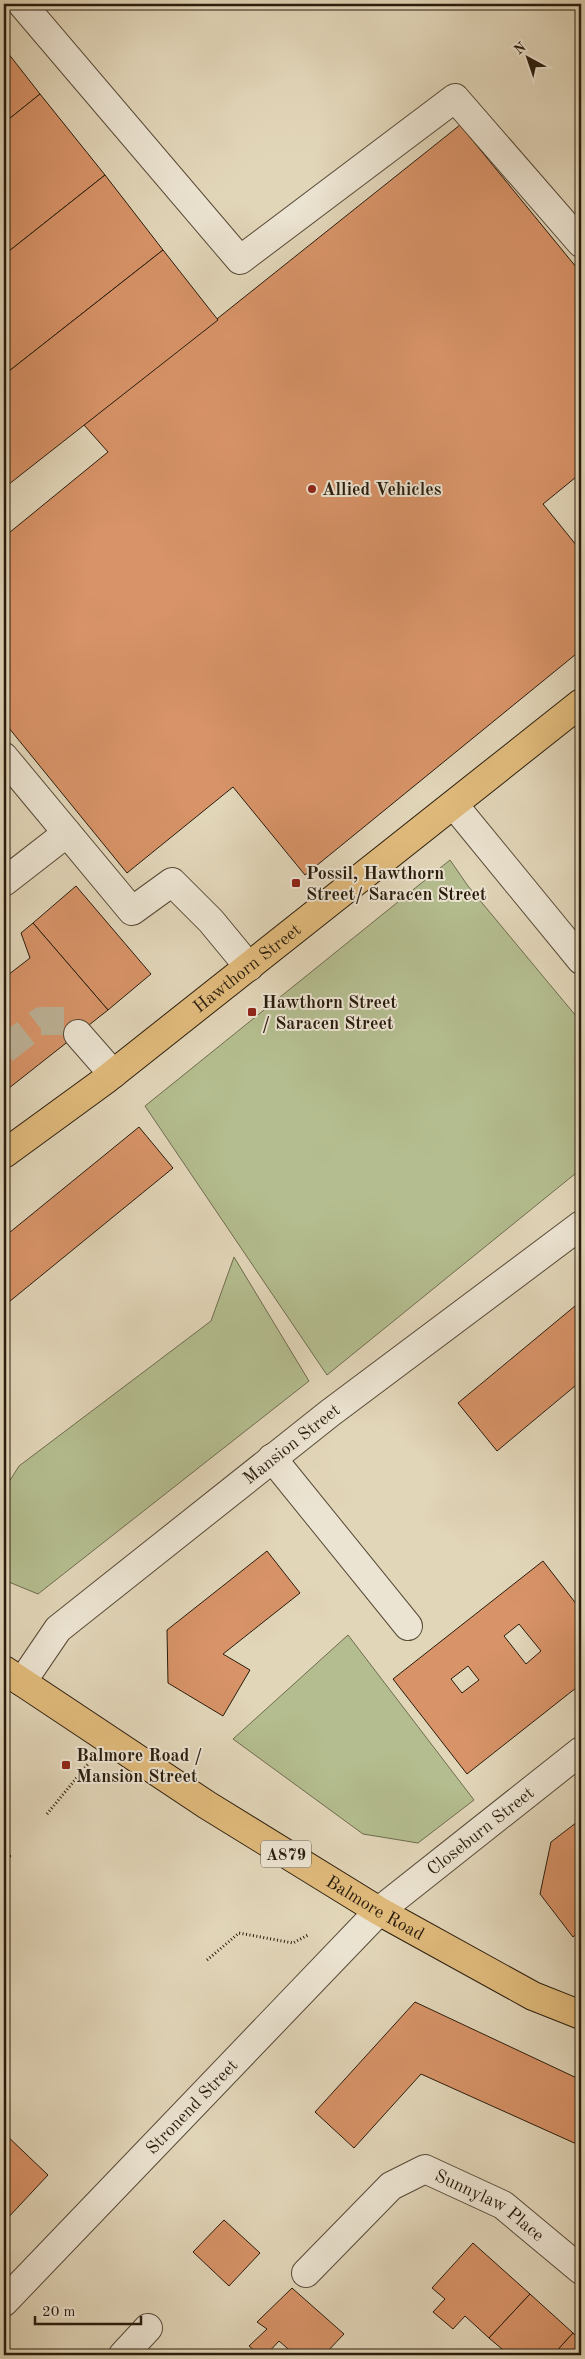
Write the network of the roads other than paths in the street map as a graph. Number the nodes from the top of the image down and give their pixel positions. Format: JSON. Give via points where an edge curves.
{"nodes":[{"id":1,"x":22,"y":4,"type":"edge"},
{"id":2,"x":581,"y":244,"type":"edge"},
{"id":3,"x":581,"y":704,"type":"edge"},
{"id":4,"x":4,"y":757,"type":"edge"},
{"id":5,"x":454,"y":805,"type":"junction"},
{"id":6,"x":67,"y":833,"type":"junction"},
{"id":7,"x":4,"y":882,"type":"edge"},
{"id":8,"x":581,"y":960,"type":"edge"},
{"id":9,"x":249,"y":967,"type":"junction"},
{"id":10,"x":78,"y":1034,"type":"tunnel mouth"},
{"id":11,"x":113,"y":1074,"type":"junction"},
{"id":12,"x":4,"y":1154,"type":"edge"},
{"id":13,"x":581,"y":1225,"type":"edge"},
{"id":14,"x":272,"y":1458,"type":"junction"},
{"id":15,"x":408,"y":1626,"type":"dead end"},
{"id":16,"x":13,"y":1676,"type":"edge"},
{"id":17,"x":581,"y":1751,"type":"edge"},
{"id":18,"x":379,"y":1911,"type":"junction"},
{"id":19,"x":581,"y":2015,"type":"edge"},
{"id":20,"x":581,"y":2270,"type":"edge"},
{"id":21,"x":306,"y":2273,"type":"dead end"},
{"id":22,"x":4,"y":2302,"type":"edge"},
{"id":23,"x":148,"y":2328,"type":"dead end"},
{"id":24,"x":123,"y":2355,"type":"edge"}],
"edges":[{"from":1,"to":2,"type":"street","via":[[240,260],[455,98]]},
{"from":3,"to":5,"type":"main road","name":"Hawthorn Street"},
{"from":4,"to":6,"type":"street"},
{"from":5,"to":8,"type":"street"},
{"from":5,"to":9,"type":"main road","name":"Hawthorn Street"},
{"from":6,"to":7,"type":"street"},
{"from":6,"to":9,"type":"street","via":[[132,911],[172,882],[211,921]]},
{"from":9,"to":11,"type":"main road","name":"Hawthorn Street"},
{"from":10,"to":11,"type":"street"},
{"from":11,"to":12,"type":"main road","name":"Hawthorn Street"},
{"from":13,"to":14,"type":"street","name":"Mansion Street"},
{"from":14,"to":15,"type":"street"},
{"from":14,"to":16,"type":"street","name":"Mansion Street","via":[[58,1630]]},
{"from":16,"to":18,"type":"main road","name":"Balmore Road","number":"A879","via":[[206,1805]]},
{"from":17,"to":18,"type":"street","name":"Closeburn Street"},
{"from":18,"to":19,"type":"main road","name":"Balmore Road","number":"A879","via":[[533,1996]]},
{"from":18,"to":22,"type":"street","name":"Stronend Street"},
{"from":20,"to":21,"type":"street","name":"Sunnylaw Place","via":[[503,2205],[425,2169],[391,2186]]},
{"from":23,"to":24,"type":"street"}]}
